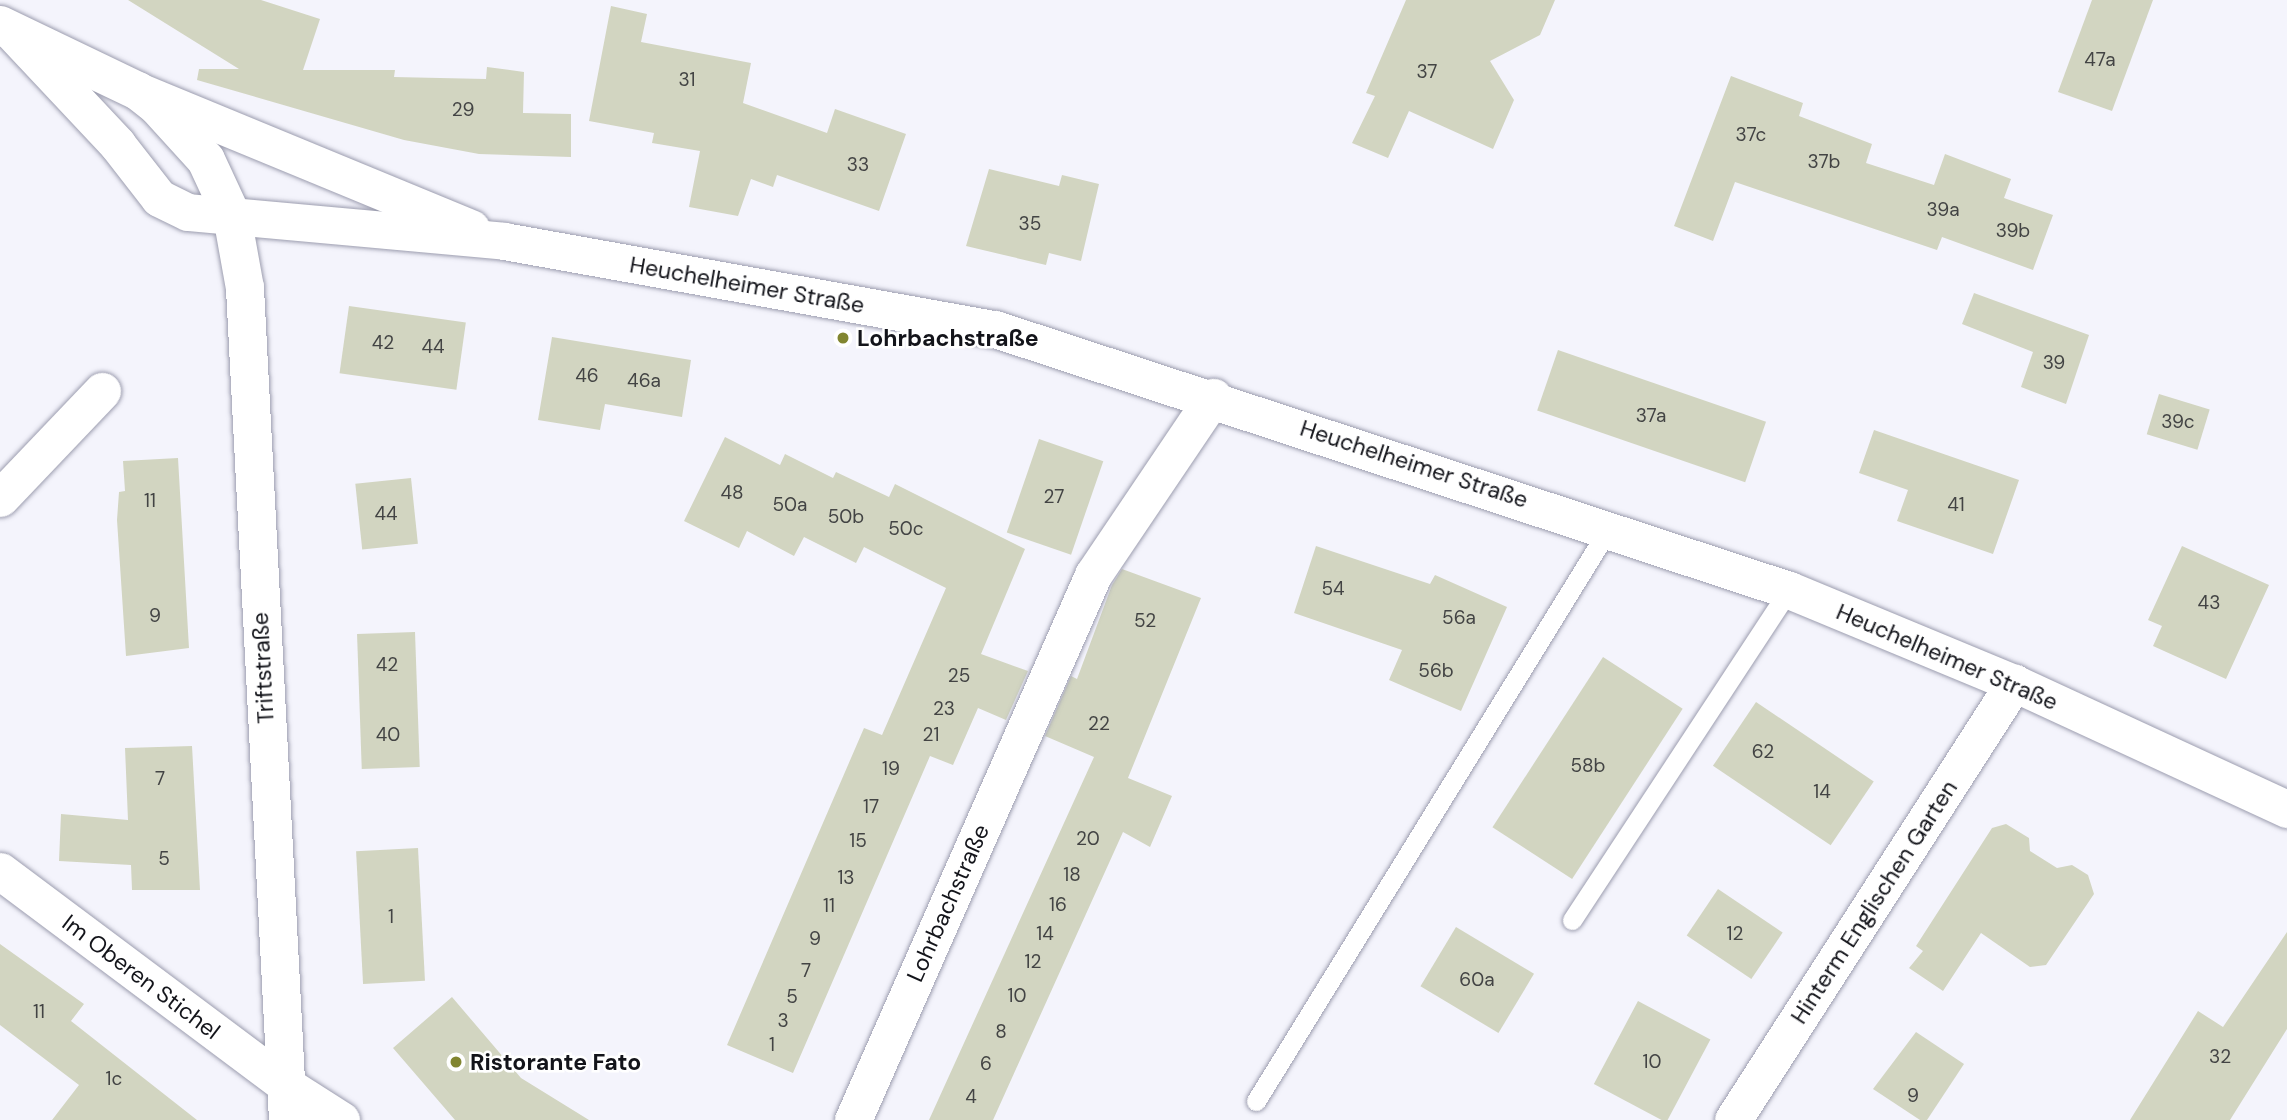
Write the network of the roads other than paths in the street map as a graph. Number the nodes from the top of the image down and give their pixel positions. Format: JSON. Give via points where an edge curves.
{"nodes":[{"id":1,"x":6,"y":28,"type":"edge"},
{"id":2,"x":138,"y":91,"type":"junction"},
{"id":3,"x":232,"y":216,"type":"junction"},
{"id":4,"x":504,"y":242,"type":"junction"},
{"id":5,"x":102,"y":391,"type":"dead end"},
{"id":6,"x":1213,"y":397,"type":"junction"},
{"id":7,"x":0,"y":498,"type":"edge"},
{"id":8,"x":1609,"y":528,"type":"junction"},
{"id":9,"x":1789,"y":590,"type":"junction"},
{"id":10,"x":2014,"y":683,"type":"junction"},
{"id":11,"x":2287,"y":809,"type":"edge"},
{"id":12,"x":0,"y":872,"type":"edge"},
{"id":13,"x":1572,"y":920,"type":"dead end"},
{"id":14,"x":1256,"y":1101,"type":"dead end"},
{"id":15,"x":285,"y":1102,"type":"edge"},
{"id":16,"x":341,"y":1120,"type":"edge"},
{"id":17,"x":853,"y":1120,"type":"edge"},
{"id":18,"x":1733,"y":1120,"type":"edge"}],
"edges":[{"from":1,"to":2,"type":"street","name":"Heuchelheimer Straße"},
{"from":1,"to":3,"type":"street","name":"Heuchelheimer Straße","via":[[117,144],[159,198],[188,212]]},
{"from":2,"to":3,"type":"street","name":"Heuchelheimer Straße","via":[[206,160]]},
{"from":2,"to":4,"type":"street","name":"Heuchelheimer Straße"},
{"from":3,"to":4,"type":"street","name":"Heuchelheimer Straße"},
{"from":3,"to":15,"type":"street","name":"Triftstraße","via":[[245,288]]},
{"from":4,"to":6,"type":"street","name":"Heuchelheimer Straße","via":[[995,329]]},
{"from":5,"to":7,"type":"street"},
{"from":6,"to":8,"type":"street","name":"Heuchelheimer Straße"},
{"from":6,"to":17,"type":"street","name":"Lohrbachstraße","via":[[1093,575]]},
{"from":8,"to":9,"type":"street","name":"Heuchelheimer Straße"},
{"from":8,"to":14,"type":"lane"},
{"from":9,"to":10,"type":"street","name":"Heuchelheimer Straße"},
{"from":9,"to":13,"type":"lane"},
{"from":10,"to":11,"type":"street","name":"Heuchelheimer Straße"},
{"from":10,"to":18,"type":"street","name":"Hinterm Englischen Garten"},
{"from":12,"to":15,"type":"street","name":"Im Oberen Stichel"},
{"from":15,"to":16,"type":"street","name":"Im Oberen Stichel"}]}
